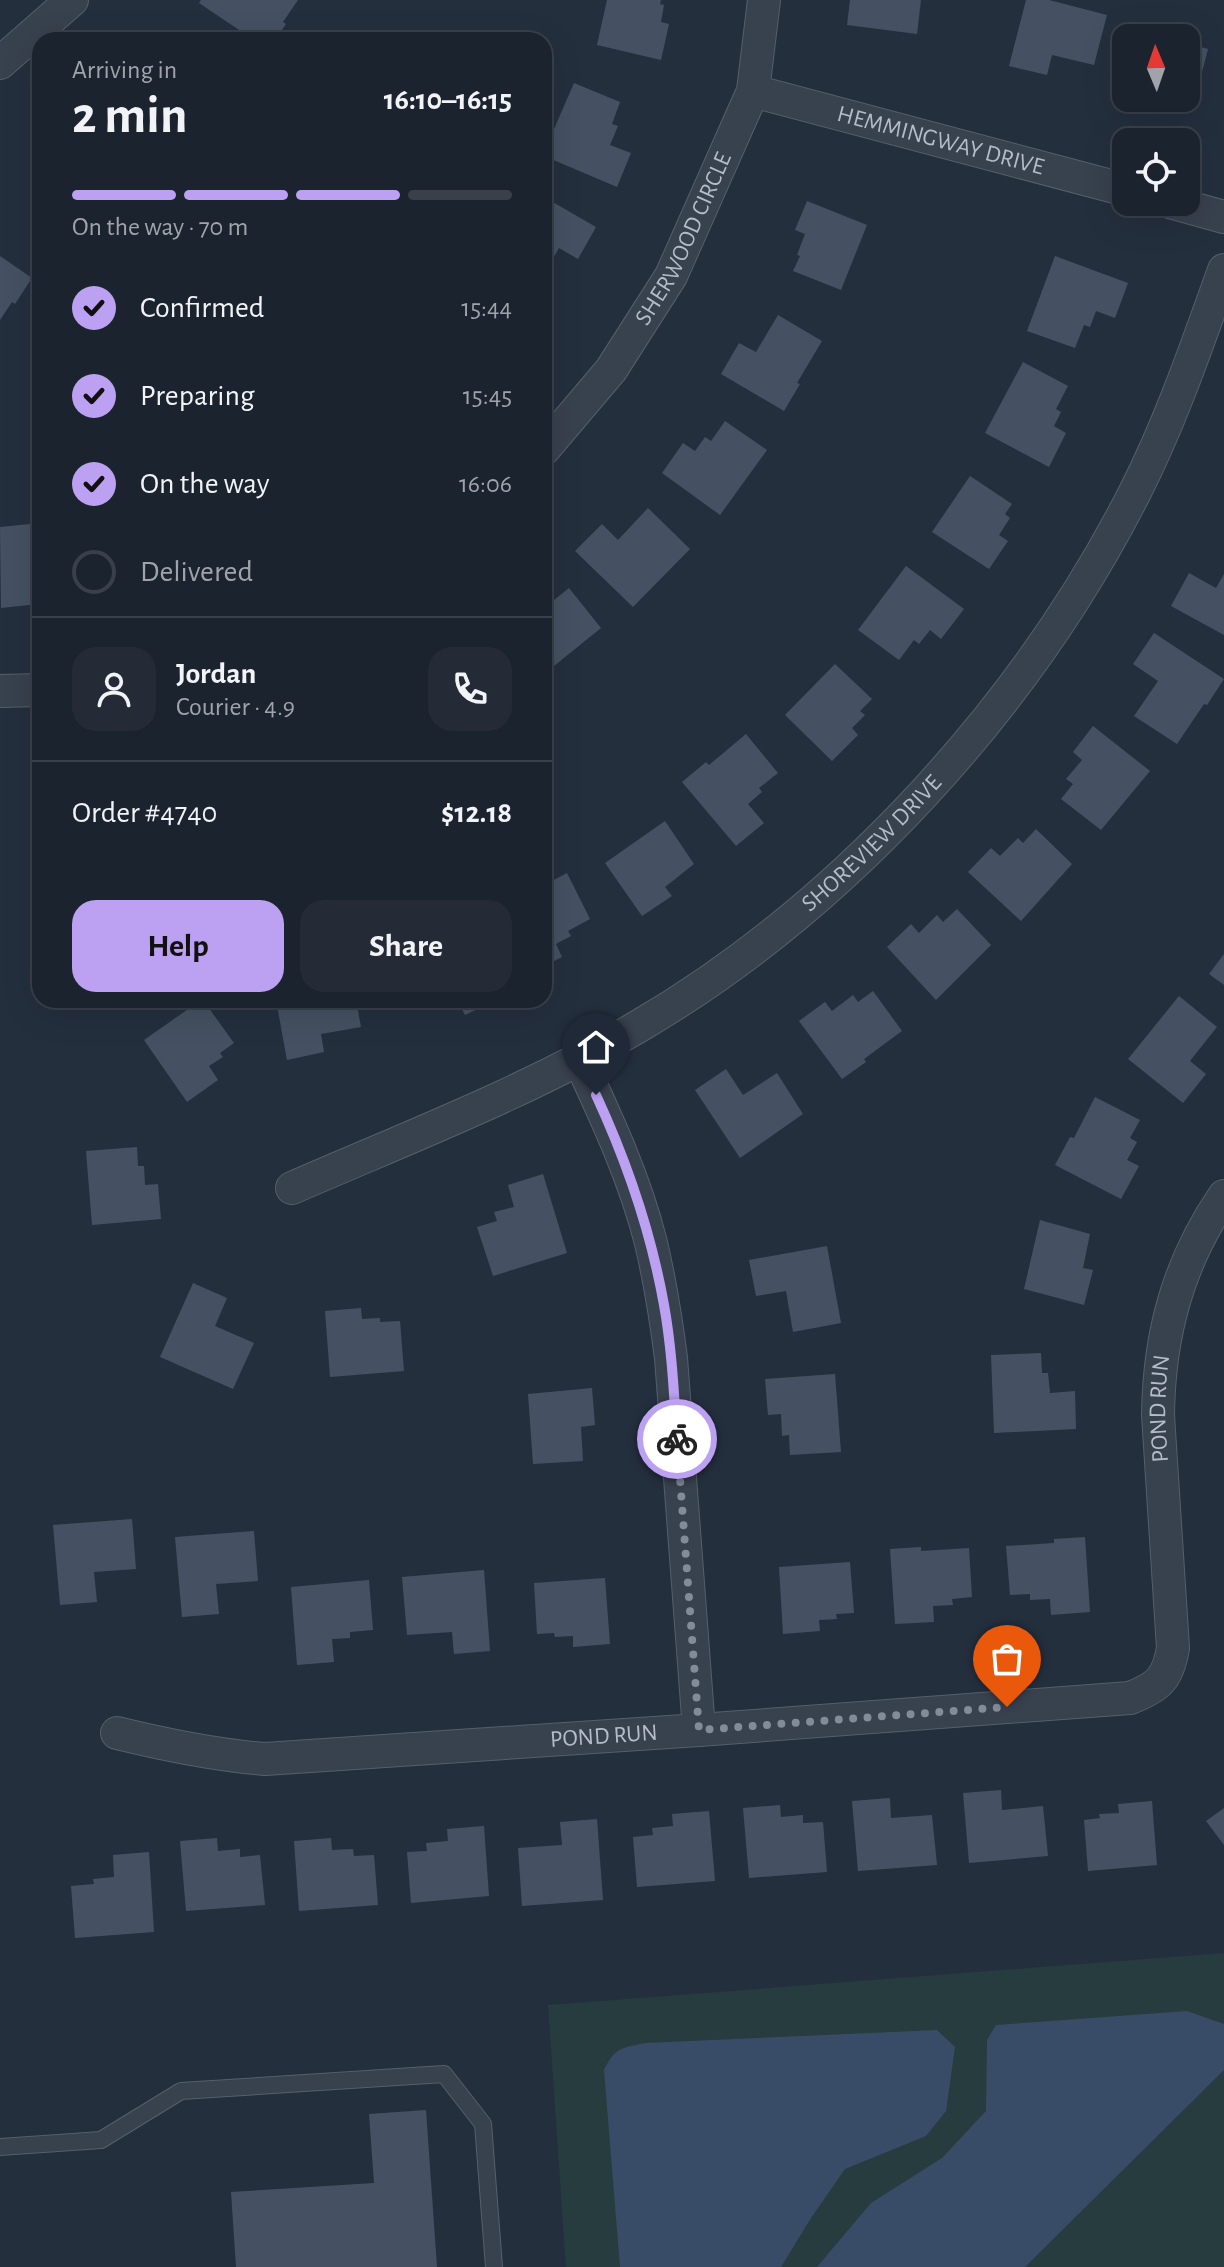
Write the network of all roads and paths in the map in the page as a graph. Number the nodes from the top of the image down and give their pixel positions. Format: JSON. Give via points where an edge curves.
{"nodes":[{"id":1,"x":72,"y":0,"type":"edge"},
{"id":2,"x":764,"y":0,"type":"edge"},
{"id":3,"x":35,"y":32,"type":"edge"},
{"id":4,"x":32,"y":35,"type":"edge"},
{"id":5,"x":0,"y":63,"type":"edge"},
{"id":6,"x":753,"y":91,"type":"junction"},
{"id":7,"x":1112,"y":186,"type":"edge"},
{"id":8,"x":1200,"y":210,"type":"edge"},
{"id":9,"x":1224,"y":217,"type":"edge"},
{"id":10,"x":1224,"y":270,"type":"edge"},
{"id":11,"x":552,"y":440,"type":"edge"},
{"id":12,"x":32,"y":690,"type":"edge"},
{"id":13,"x":0,"y":691,"type":"edge"},
{"id":14,"x":579,"y":1059,"type":"junction"},
{"id":15,"x":292,"y":1188,"type":"dead end"},
{"id":16,"x":1224,"y":1196,"type":"edge"},
{"id":17,"x":699,"y":1730,"type":"junction"},
{"id":18,"x":117,"y":1733,"type":"dead end"},
{"id":19,"x":0,"y":2147,"type":"edge"},
{"id":20,"x":494,"y":2267,"type":"edge"}],
"edges":[{"from":1,"to":3,"type":"street"},
{"from":2,"to":6,"type":"street","name":"SHERWOOD CIRCLE"},
{"from":4,"to":5,"type":"street"},
{"from":6,"to":7,"type":"street","name":"HEMMINGWAY DRIVE"},
{"from":6,"to":11,"type":"street","name":"SHERWOOD CIRCLE","via":[[671,276],[611,370]]},
{"from":8,"to":9,"type":"street"},
{"from":10,"to":14,"type":"street","name":"SHOREVIEW DRIVE","via":[[1136,491],[1067,610],[1000,704],[916,801],[813,900],[700,987]]},
{"from":12,"to":13,"type":"street"},
{"from":14,"to":15,"type":"street","name":"SHOREVIEW DRIVE","via":[[540,1081]]},
{"from":14,"to":17,"type":"street","via":[[634,1188],[665,1306]]},
{"from":16,"to":17,"type":"street","name":"POND RUN","via":[[1187,1260],[1168,1319],[1158,1379],[1173,1648],[1164,1678],[1130,1698]]},
{"from":17,"to":18,"type":"street","name":"POND RUN","via":[[265,1759]]},
{"from":19,"to":20,"type":"lane","via":[[101,2140],[181,2091],[444,2074],[483,2124]]}]}
